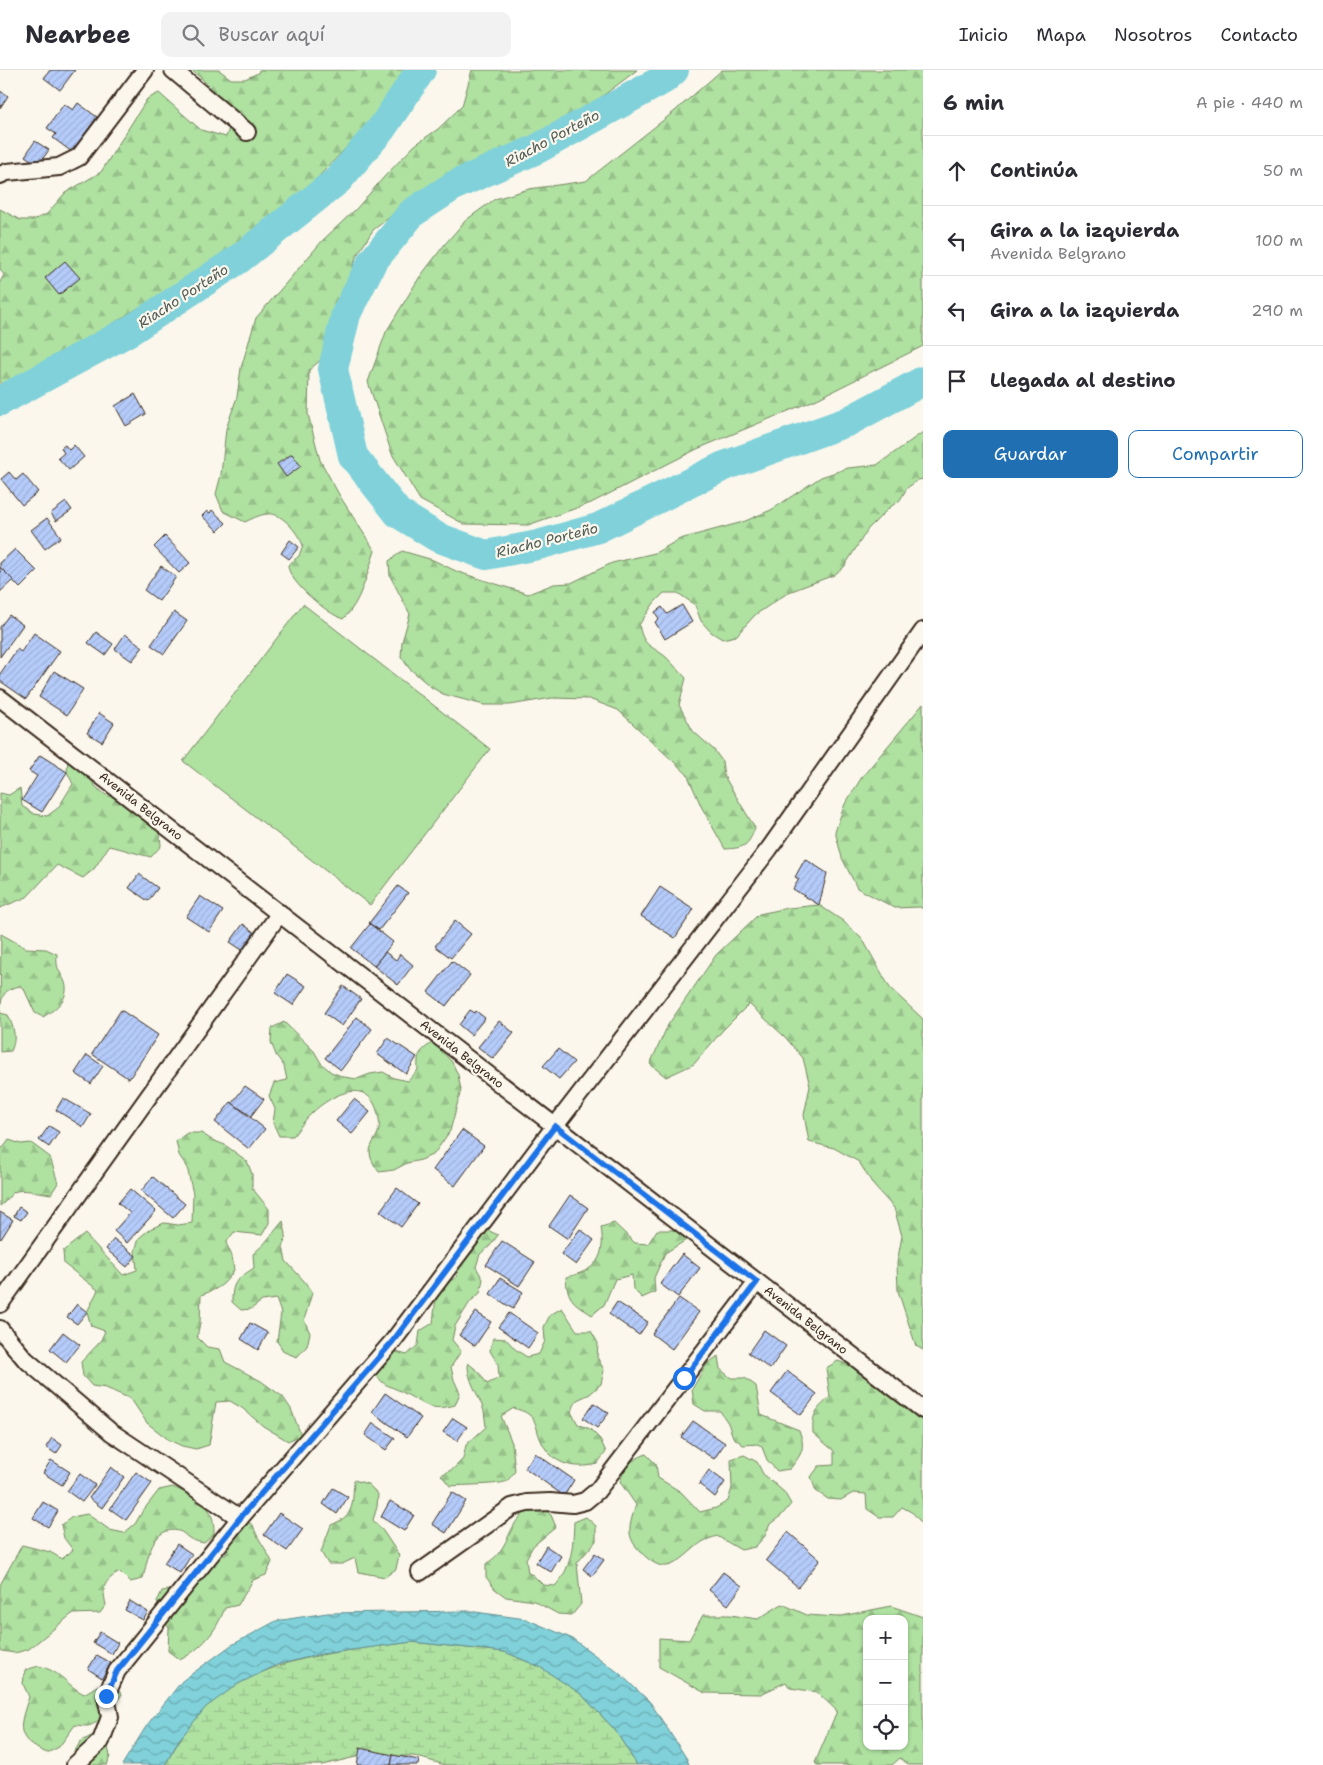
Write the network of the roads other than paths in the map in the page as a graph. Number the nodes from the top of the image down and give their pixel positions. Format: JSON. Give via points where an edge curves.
{"nodes":[{"id":1,"x":145,"y":70,"type":"edge"},
{"id":2,"x":173,"y":70,"type":"edge"},
{"id":3,"x":247,"y":132,"type":"dead end"},
{"id":4,"x":0,"y":175,"type":"edge"},
{"id":5,"x":923,"y":631,"type":"edge"},
{"id":6,"x":0,"y":698,"type":"edge"},
{"id":7,"x":280,"y":913,"type":"junction"},
{"id":8,"x":555,"y":1126,"type":"junction"},
{"id":9,"x":757,"y":1282,"type":"junction"},
{"id":10,"x":0,"y":1304,"type":"edge"},
{"id":11,"x":0,"y":1330,"type":"edge"},
{"id":12,"x":923,"y":1410,"type":"edge"},
{"id":13,"x":240,"y":1518,"type":"junction"},
{"id":14,"x":420,"y":1572,"type":"dead end"},
{"id":15,"x":75,"y":1765,"type":"edge"}],
"edges":[{"from":1,"to":4,"type":"street","via":[[79,156],[59,167]]},
{"from":2,"to":3,"type":"street"},
{"from":5,"to":8,"type":"street","via":[[769,849]]},
{"from":6,"to":7,"type":"street","name":"Avenida Belgrano"},
{"from":7,"to":8,"type":"street","name":"Avenida Belgrano"},
{"from":7,"to":10,"type":"street"},
{"from":8,"to":9,"type":"street","name":"Avenida Belgrano"},
{"from":8,"to":13,"type":"street","via":[[393,1341]]},
{"from":9,"to":12,"type":"street","name":"Avenida Belgrano"},
{"from":9,"to":14,"type":"street","via":[[597,1491],[585,1501],[573,1504],[527,1503],[512,1507]]},
{"from":11,"to":13,"type":"street","via":[[26,1360],[111,1432]]},
{"from":13,"to":15,"type":"street","via":[[117,1671],[106,1696],[110,1717],[101,1741]]}]}
